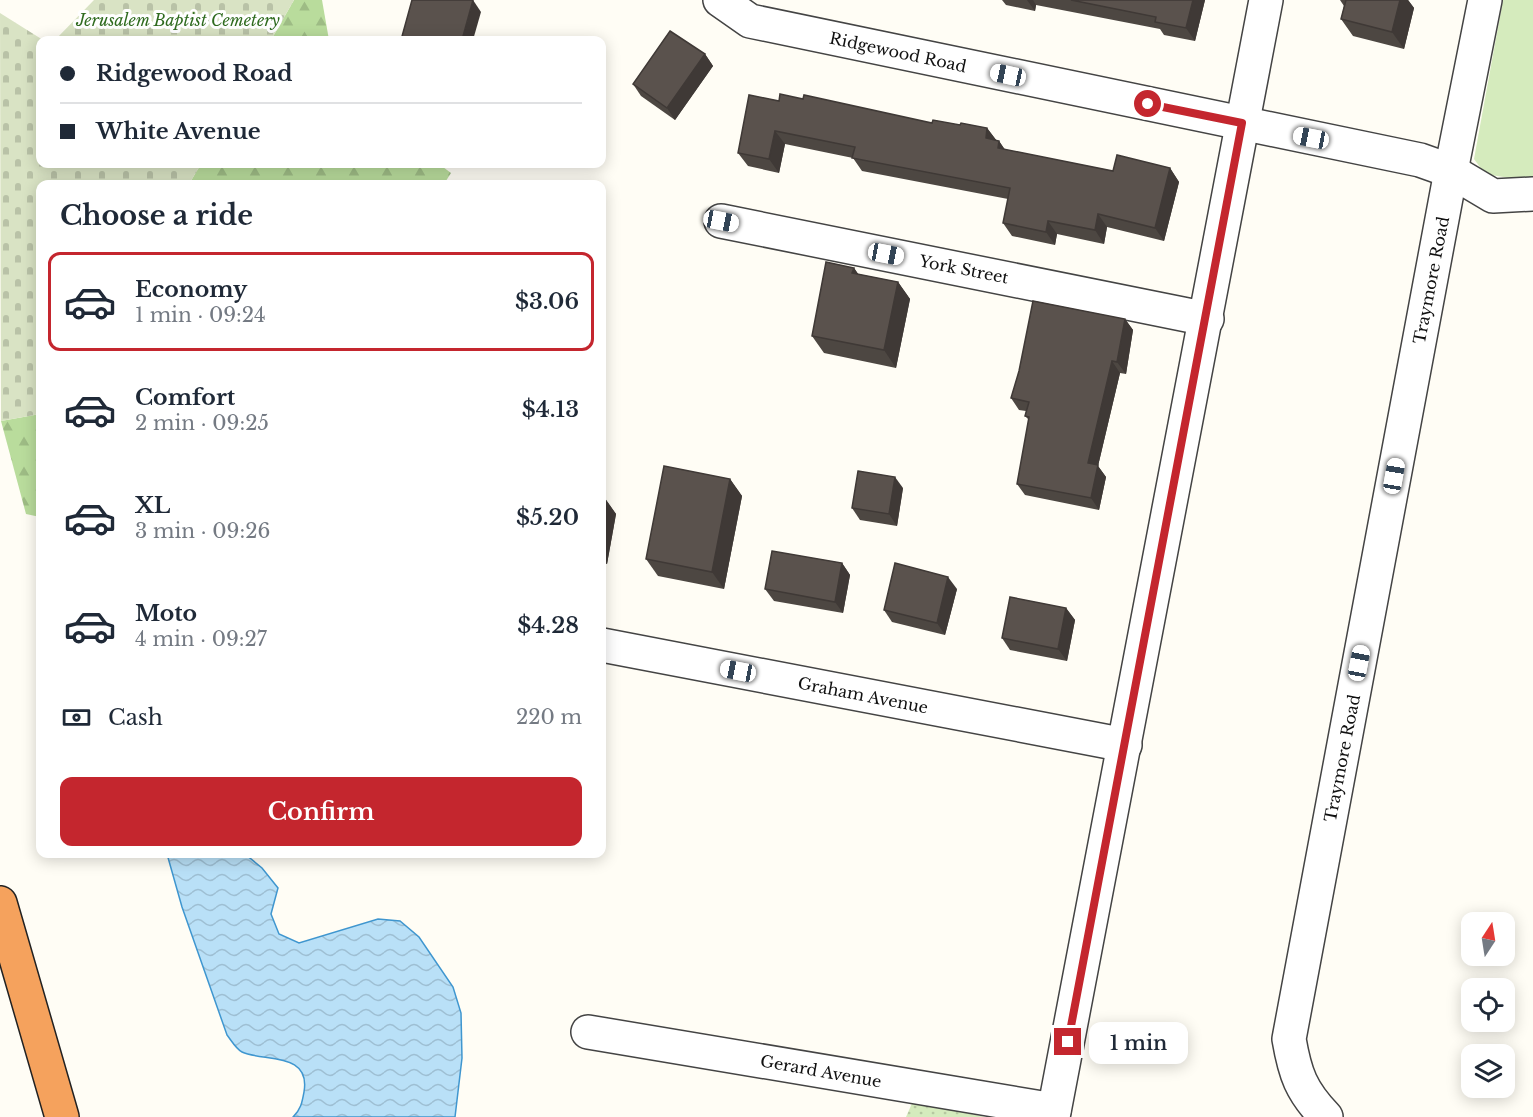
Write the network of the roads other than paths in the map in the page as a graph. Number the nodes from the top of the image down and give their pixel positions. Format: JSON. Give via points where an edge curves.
{"nodes":[{"id":1,"x":720,"y":0,"type":"edge"},
{"id":2,"x":1266,"y":0,"type":"edge"},
{"id":3,"x":1485,"y":0,"type":"edge"},
{"id":4,"x":1242,"y":123,"type":"junction"},
{"id":5,"x":1451,"y":171,"type":"junction"},
{"id":6,"x":1533,"y":194,"type":"edge"},
{"id":7,"x":721,"y":221,"type":"dead end"},
{"id":8,"x":1207,"y":319,"type":"junction"},
{"id":9,"x":606,"y":646,"type":"edge"},
{"id":10,"x":1125,"y":745,"type":"junction"},
{"id":11,"x":0,"y":903,"type":"edge"},
{"id":12,"x":588,"y":1032,"type":"dead end"},
{"id":13,"x":1054,"y":1114,"type":"edge"},
{"id":14,"x":62,"y":1117,"type":"edge"},
{"id":15,"x":1326,"y":1117,"type":"edge"}],
"edges":[{"from":1,"to":4,"type":"street","name":"Ridgewood Road","via":[[750,21]]},
{"from":2,"to":4,"type":"street"},
{"from":3,"to":5,"type":"street","name":"Traymore Road"},
{"from":4,"to":5,"type":"street","name":"Ridgewood Road","via":[[1420,160]]},
{"from":4,"to":8,"type":"street"},
{"from":5,"to":6,"type":"street","name":"Ridgewood Road","via":[[1493,196]]},
{"from":5,"to":15,"type":"street","name":"Traymore Road","via":[[1289,1039],[1294,1069],[1308,1098]]},
{"from":7,"to":8,"type":"street","name":"York Street"},
{"from":8,"to":10,"type":"street"},
{"from":9,"to":10,"type":"street","name":"Graham Avenue"},
{"from":10,"to":13,"type":"street"},
{"from":11,"to":14,"type":"highway"},
{"from":12,"to":13,"type":"street","name":"Gerard Avenue"}]}
